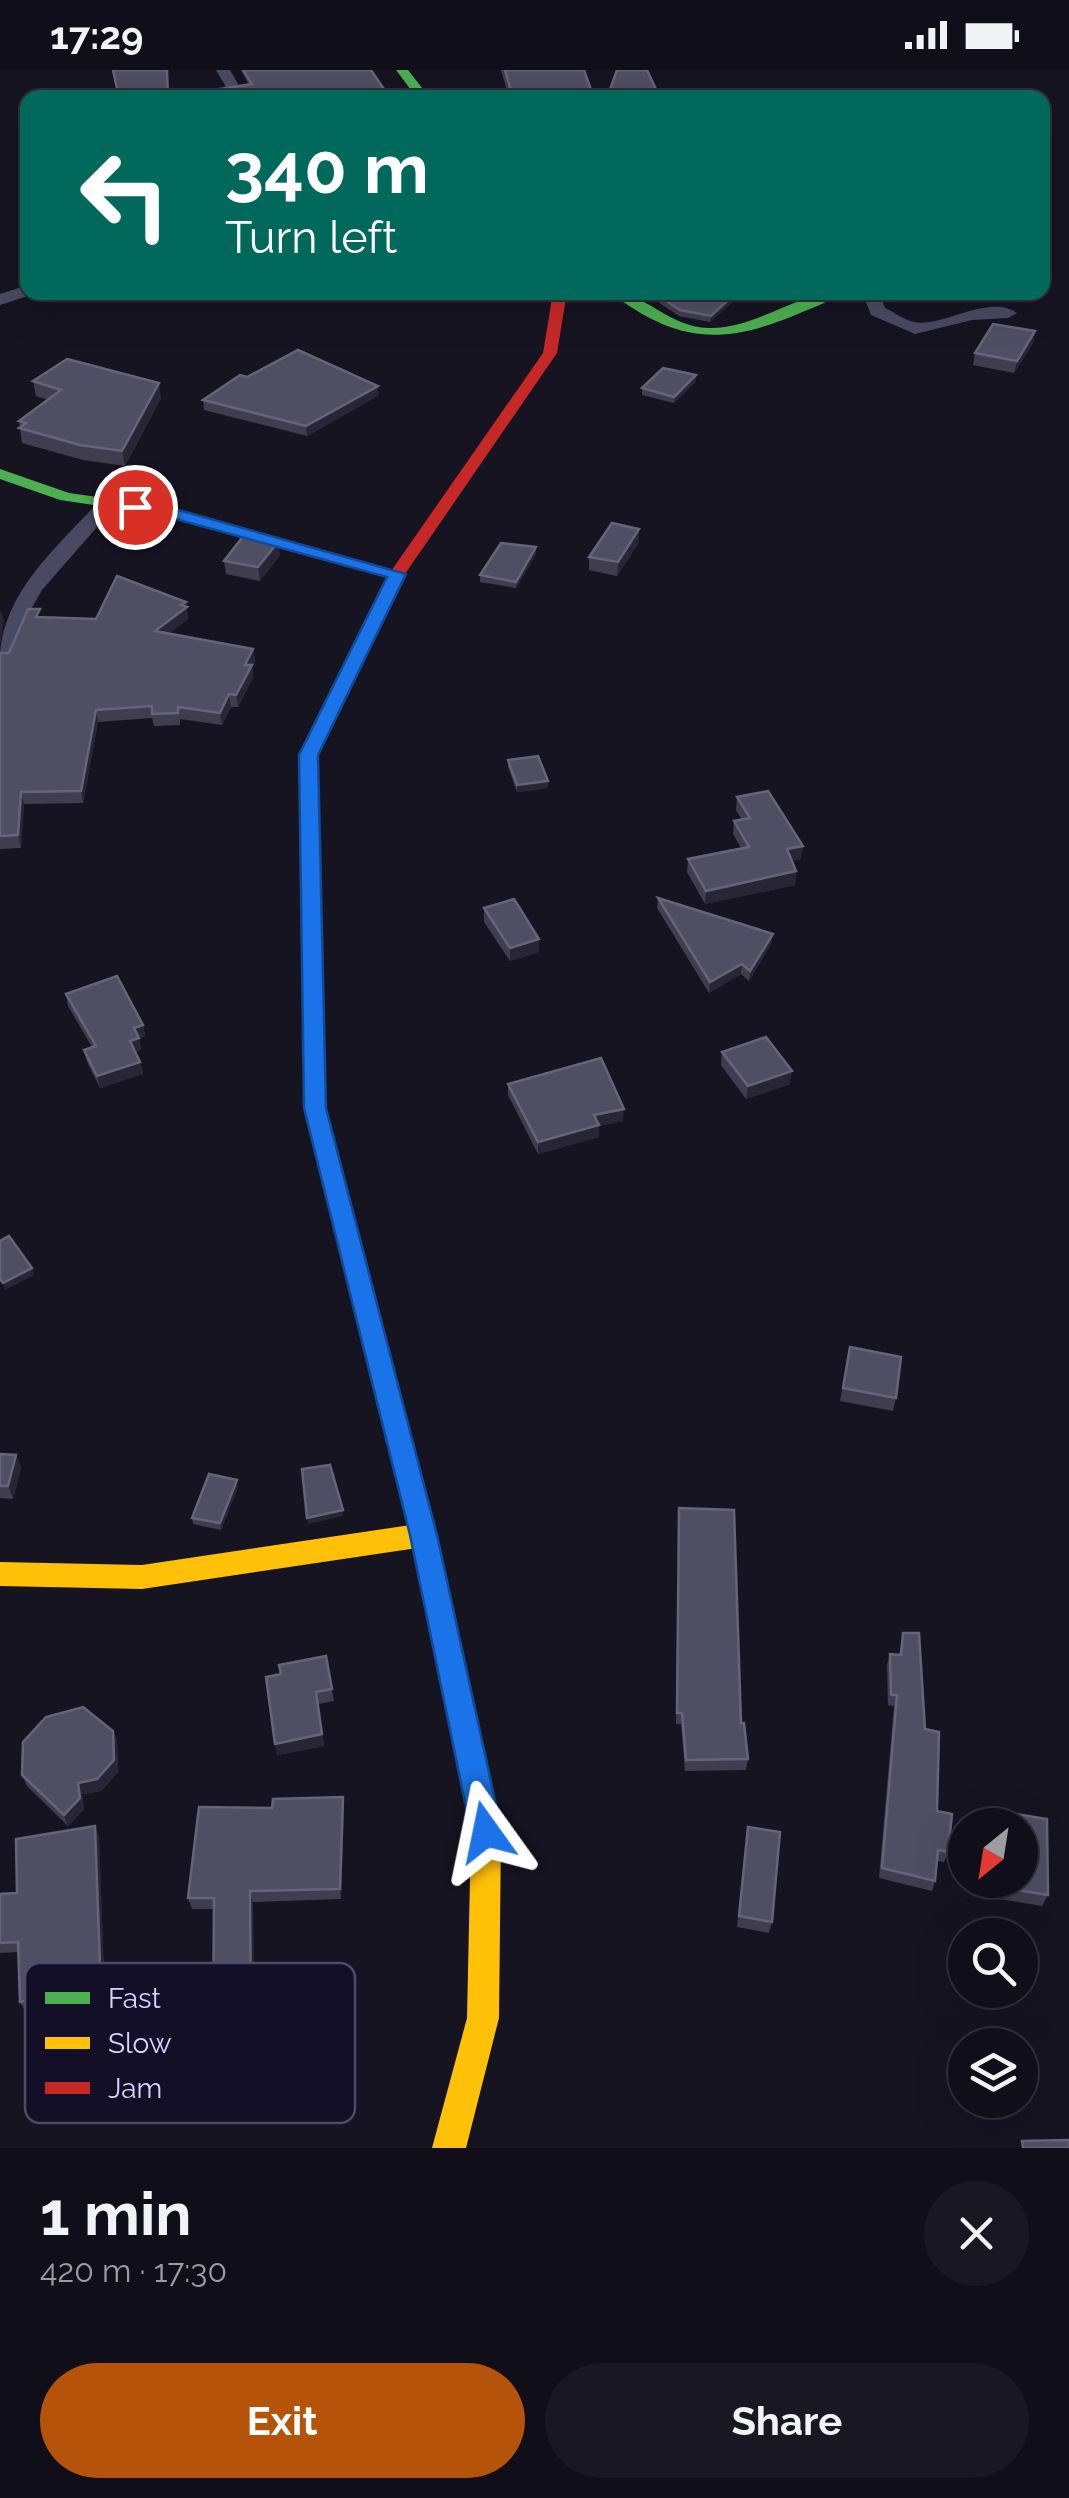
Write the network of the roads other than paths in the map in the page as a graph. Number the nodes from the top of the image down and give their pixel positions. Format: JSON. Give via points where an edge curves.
{"nodes":[{"id":1,"x":402,"y":70,"type":"edge"},
{"id":2,"x":418,"y":90,"type":"edge"},
{"id":3,"x":559,"y":300,"type":"edge"},
{"id":4,"x":635,"y":300,"type":"edge"},
{"id":5,"x":815,"y":300,"type":"edge"},
{"id":6,"x":873,"y":300,"type":"edge"},
{"id":7,"x":1008,"y":313,"type":"dead end"},
{"id":8,"x":0,"y":474,"type":"edge"},
{"id":9,"x":108,"y":503,"type":"junction"},
{"id":10,"x":397,"y":574,"type":"junction"},
{"id":11,"x":2,"y":656,"type":"edge"},
{"id":12,"x":424,"y":1535,"type":"junction"},
{"id":13,"x":0,"y":1574,"type":"edge"},
{"id":14,"x":449,"y":2148,"type":"edge"}],
"edges":[{"from":1,"to":2,"type":"main road"},
{"from":3,"to":10,"type":"main road","via":[[550,353]]},
{"from":4,"to":5,"type":"main road","via":[[666,324],[709,334],[738,330]]},
{"from":6,"to":7,"type":"street","via":[[877,311],[916,329]]},
{"from":8,"to":9,"type":"main road","via":[[66,497]]},
{"from":9,"to":10,"type":"main road","via":[[162,510]]},
{"from":9,"to":11,"type":"street","via":[[33,587]]},
{"from":10,"to":12,"type":"main road","via":[[309,755],[315,1108]]},
{"from":12,"to":13,"type":"main road","via":[[142,1577]]},
{"from":12,"to":14,"type":"main road","via":[[486,1832],[483,2018]]}]}
